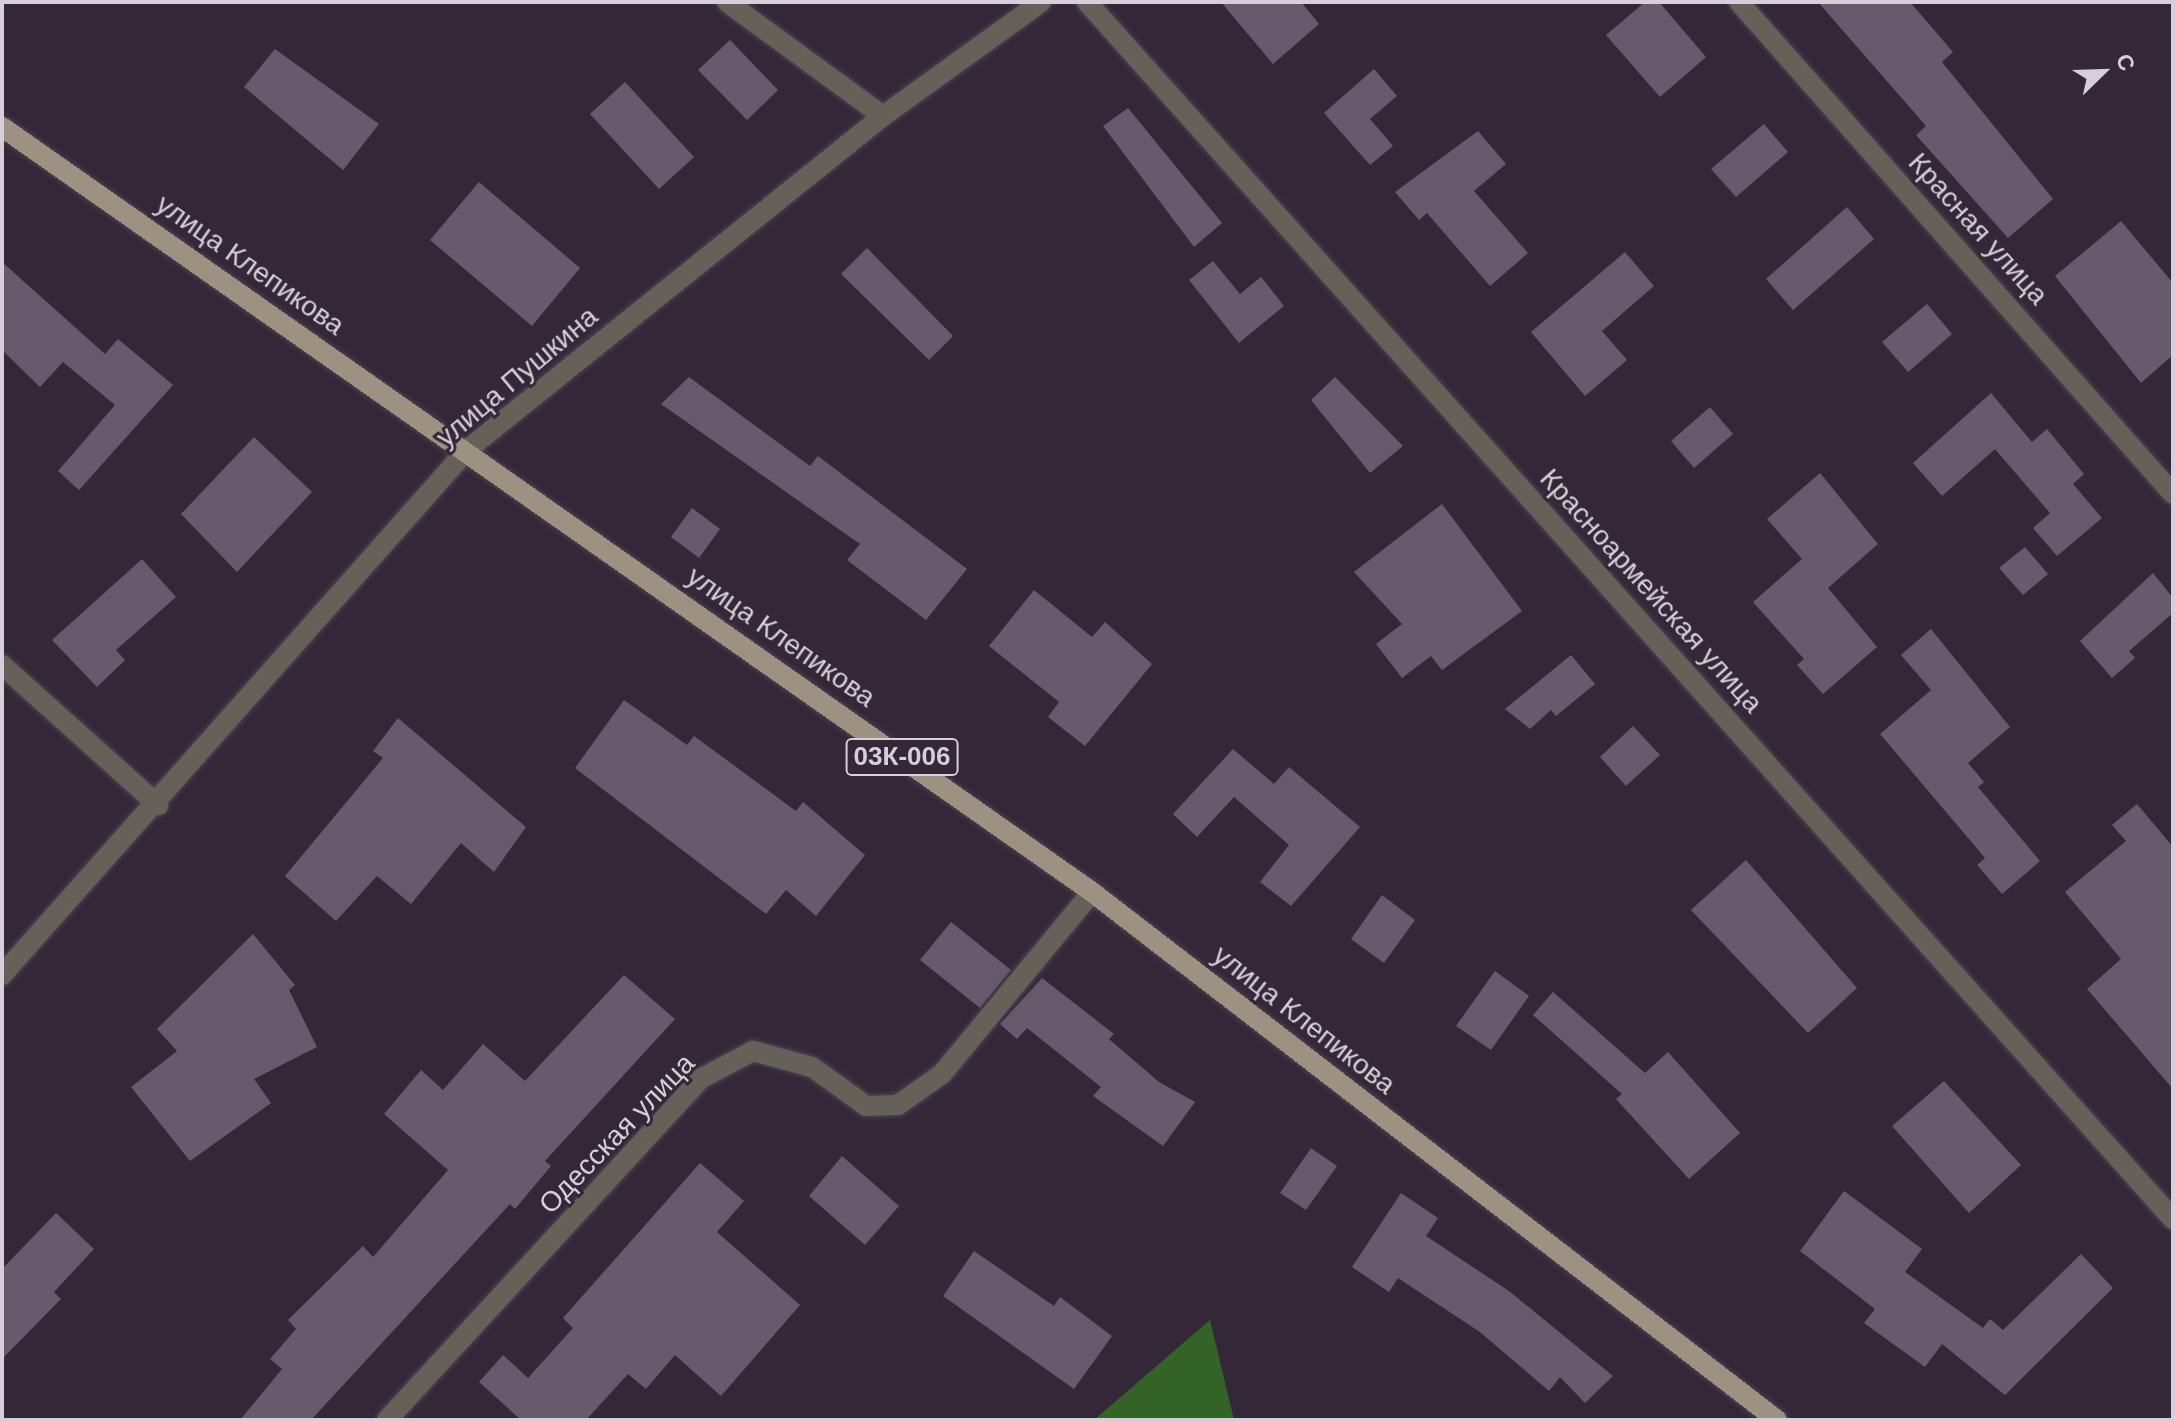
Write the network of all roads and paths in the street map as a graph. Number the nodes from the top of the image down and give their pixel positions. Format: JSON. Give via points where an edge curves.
{"nodes":[{"id":1,"x":727,"y":2,"type":"edge"},
{"id":2,"x":1041,"y":2,"type":"edge"},
{"id":3,"x":1087,"y":2,"type":"edge"},
{"id":4,"x":1739,"y":2,"type":"edge"},
{"id":5,"x":883,"y":116,"type":"junction"},
{"id":6,"x":2,"y":127,"type":"edge"},
{"id":7,"x":467,"y":450,"type":"junction"},
{"id":8,"x":2173,"y":494,"type":"edge"},
{"id":9,"x":2,"y":665,"type":"edge"},
{"id":10,"x":158,"y":805,"type":"junction"},
{"id":11,"x":1092,"y":892,"type":"junction"},
{"id":12,"x":2,"y":975,"type":"edge"},
{"id":13,"x":2173,"y":1219,"type":"edge"},
{"id":14,"x":387,"y":1420,"type":"edge"},
{"id":15,"x":1777,"y":1420,"type":"edge"}],
"edges":[{"from":1,"to":5,"type":"street"},
{"from":2,"to":5,"type":"street","name":"улица Пушкина"},
{"from":3,"to":13,"type":"street","name":"Красноармейская улица"},
{"from":4,"to":8,"type":"street","name":"Красная улица"},
{"from":5,"to":7,"type":"street","name":"улица Пушкина"},
{"from":6,"to":7,"type":"main road","name":"улица Клепикова","number":"03К-006"},
{"from":7,"to":10,"type":"street","name":"улица Пушкина"},
{"from":7,"to":11,"type":"main road","name":"улица Клепикова","number":"03К-006"},
{"from":9,"to":10,"type":"street"},
{"from":10,"to":12,"type":"street","name":"улица Пушкина"},
{"from":11,"to":14,"type":"street","name":"Одесская улица","via":[[942,1074],[898,1105],[866,1106],[812,1067],[753,1051],[702,1078]]},
{"from":11,"to":15,"type":"main road","name":"улица Клепикова","number":"03К-006"}]}
